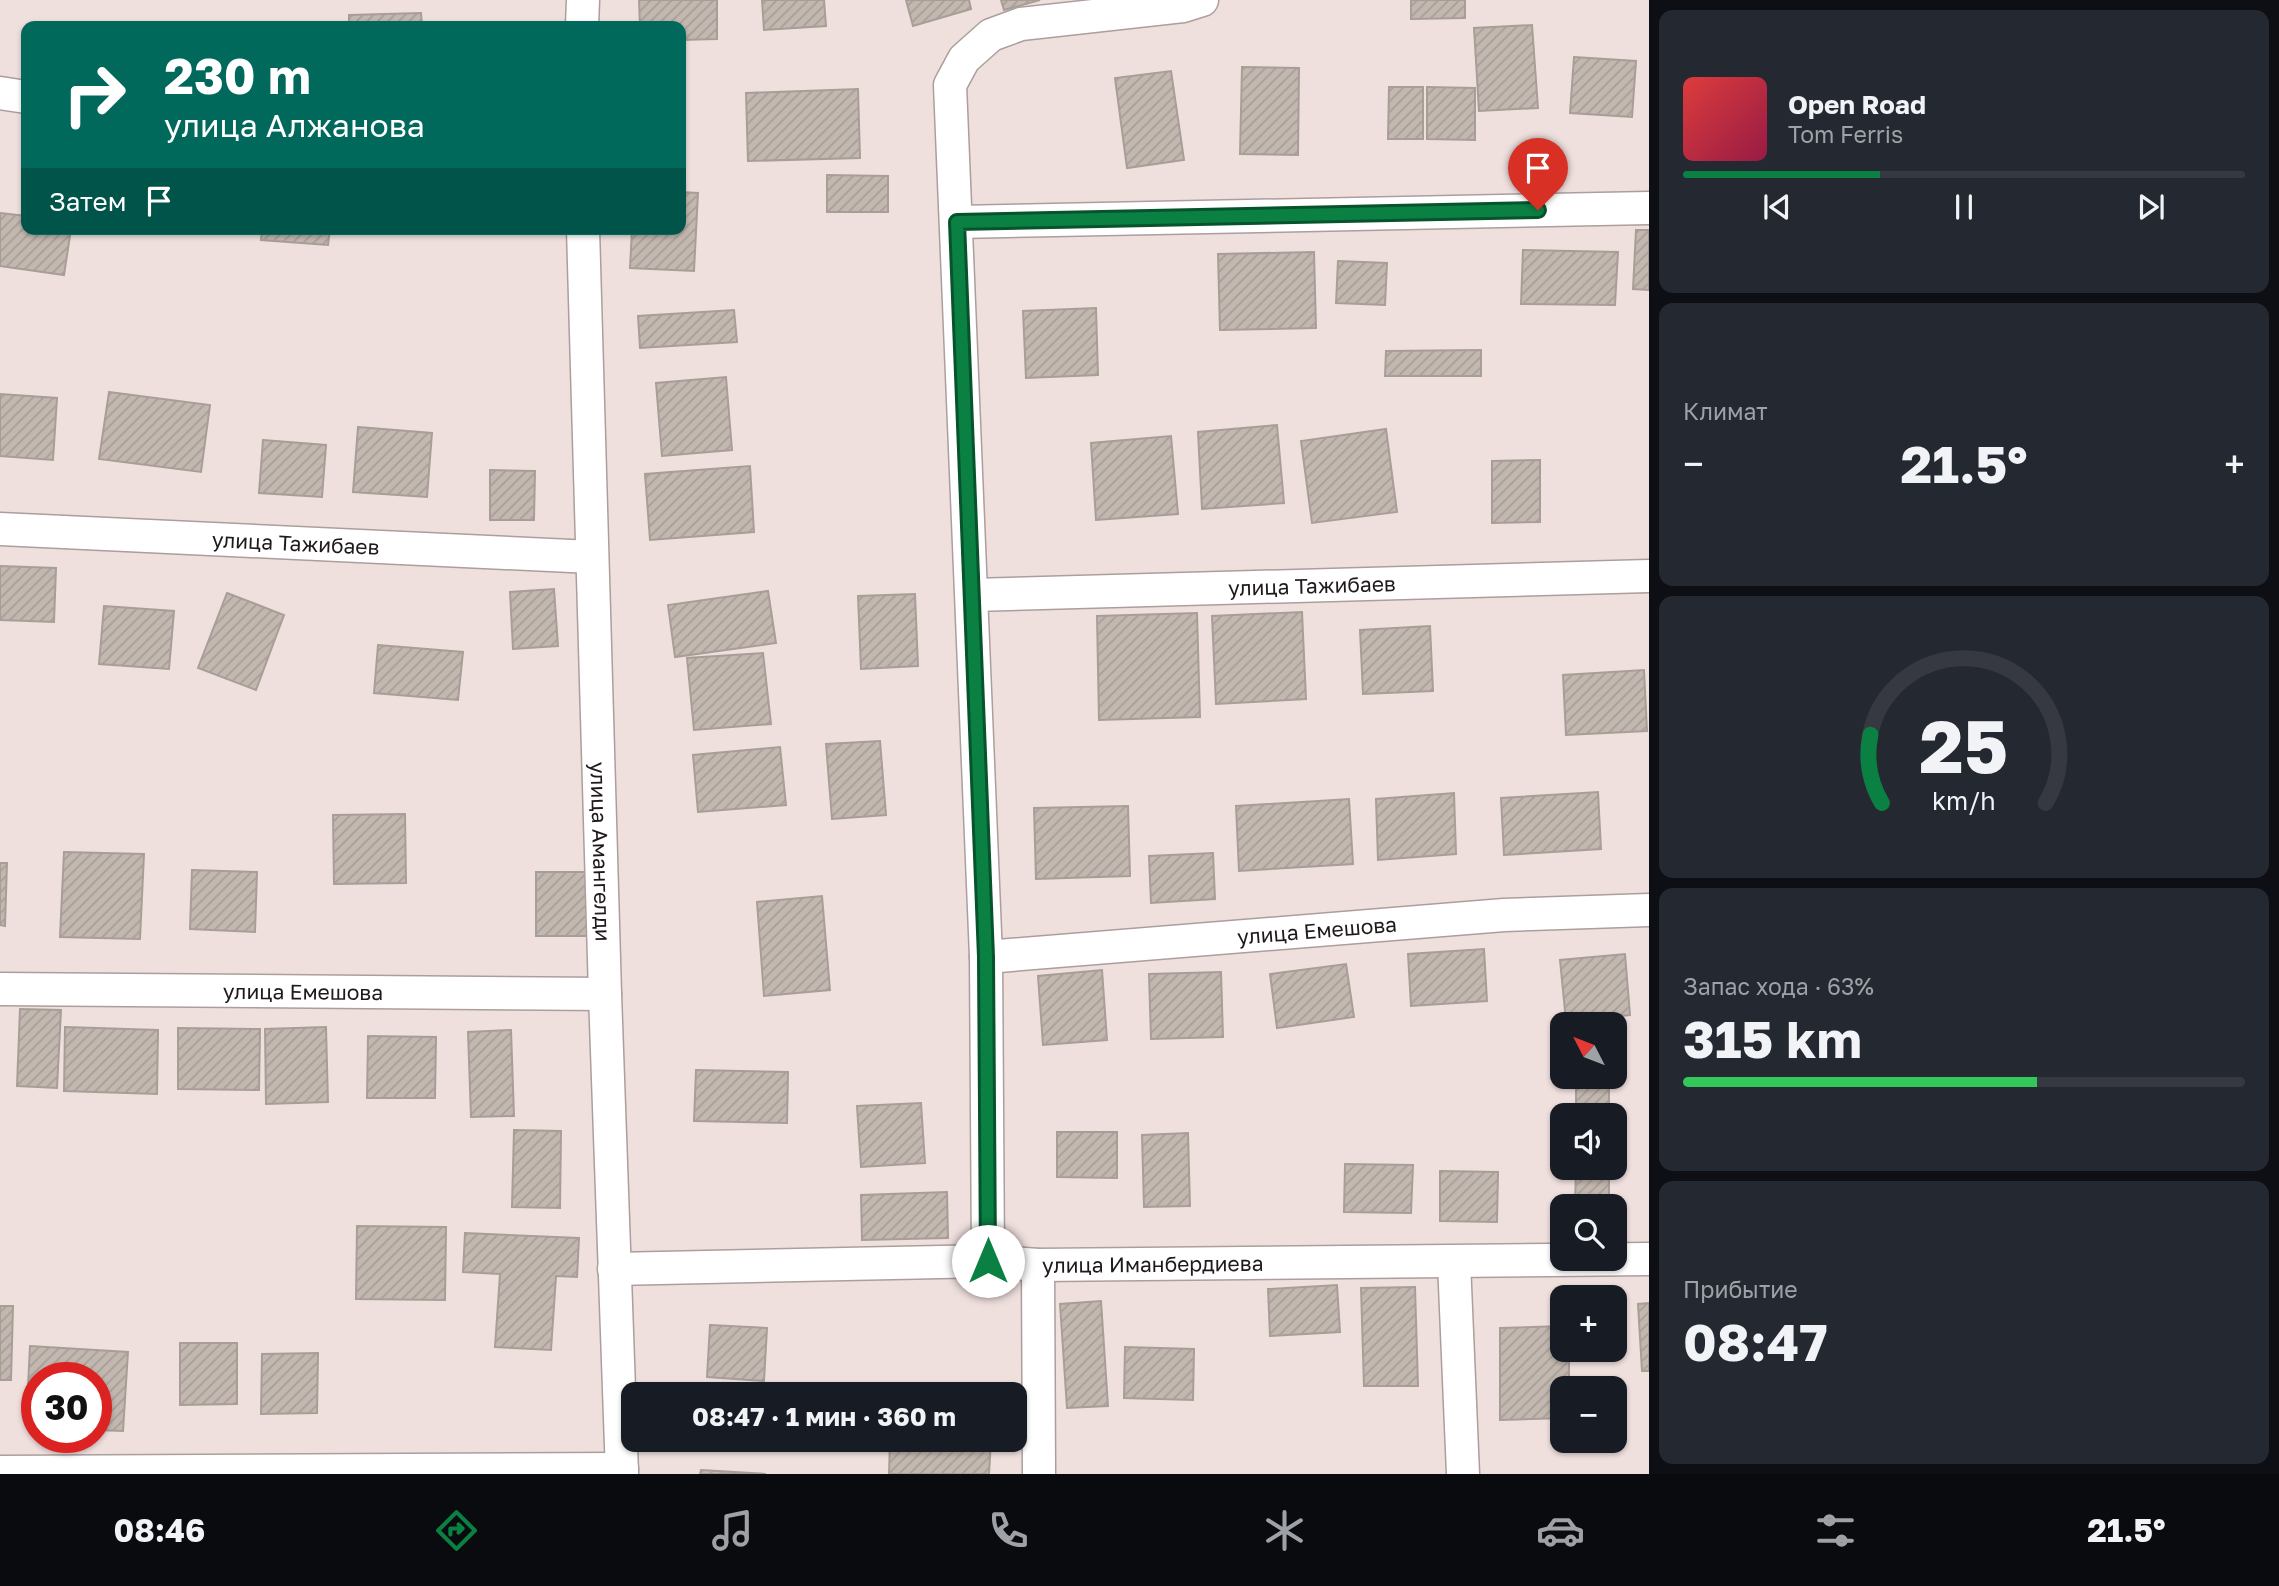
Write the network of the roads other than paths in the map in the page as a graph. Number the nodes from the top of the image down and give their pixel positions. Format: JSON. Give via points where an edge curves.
{"nodes":[{"id":1,"x":583,"y":0,"type":"edge"},
{"id":2,"x":1202,"y":0,"type":"edge"},
{"id":3,"x":582,"y":21,"type":"edge"},
{"id":4,"x":0,"y":93,"type":"edge"},
{"id":5,"x":21,"y":96,"type":"edge"},
{"id":6,"x":1649,"y":208,"type":"edge"},
{"id":7,"x":957,"y":222,"type":"junction"},
{"id":8,"x":583,"y":235,"type":"edge"},
{"id":9,"x":0,"y":529,"type":"edge"},
{"id":10,"x":592,"y":557,"type":"junction"},
{"id":11,"x":1649,"y":576,"type":"edge"},
{"id":12,"x":972,"y":595,"type":"junction"},
{"id":13,"x":1649,"y":910,"type":"edge"},
{"id":14,"x":986,"y":957,"type":"junction"},
{"id":15,"x":0,"y":989,"type":"edge"},
{"id":16,"x":605,"y":994,"type":"junction"},
{"id":17,"x":1649,"y":1259,"type":"edge"},
{"id":18,"x":988,"y":1261,"type":"junction"},
{"id":19,"x":1454,"y":1262,"type":"junction"},
{"id":20,"x":1038,"y":1265,"type":"junction"},
{"id":21,"x":614,"y":1269,"type":"junction"},
{"id":22,"x":622,"y":1471,"type":"edge"},
{"id":23,"x":0,"y":1472,"type":"edge"},
{"id":24,"x":1039,"y":1474,"type":"edge"},
{"id":25,"x":1463,"y":1474,"type":"edge"}],
"edges":[{"from":1,"to":3,"type":"street"},
{"from":2,"to":7,"type":"street","via":[[1021,24],[990,35],[964,59],[950,85]]},
{"from":4,"to":5,"type":"street"},
{"from":6,"to":7,"type":"street"},
{"from":7,"to":12,"type":"street"},
{"from":8,"to":10,"type":"street","name":"улица Амангелди"},
{"from":9,"to":10,"type":"street","name":"улица Тажибаев"},
{"from":10,"to":16,"type":"street","name":"улица Амангелди"},
{"from":11,"to":12,"type":"street","name":"улица Тажибаев"},
{"from":12,"to":14,"type":"street"},
{"from":13,"to":14,"type":"street","name":"улица Емешова","via":[[1504,915]]},
{"from":14,"to":18,"type":"street"},
{"from":15,"to":16,"type":"street","name":"улица Емешова"},
{"from":16,"to":21,"type":"street","name":"улица Амангелди"},
{"from":17,"to":19,"type":"street","name":"улица Иманбердиева"},
{"from":18,"to":20,"type":"street","name":"улица Иманбердиева"},
{"from":18,"to":21,"type":"street","name":"улица Иманбердиева"},
{"from":19,"to":20,"type":"street","name":"улица Иманбердиева"},
{"from":19,"to":25,"type":"street"},
{"from":20,"to":24,"type":"street"},
{"from":21,"to":22,"type":"street","name":"улица Амангелди"},
{"from":22,"to":23,"type":"street"}]}
